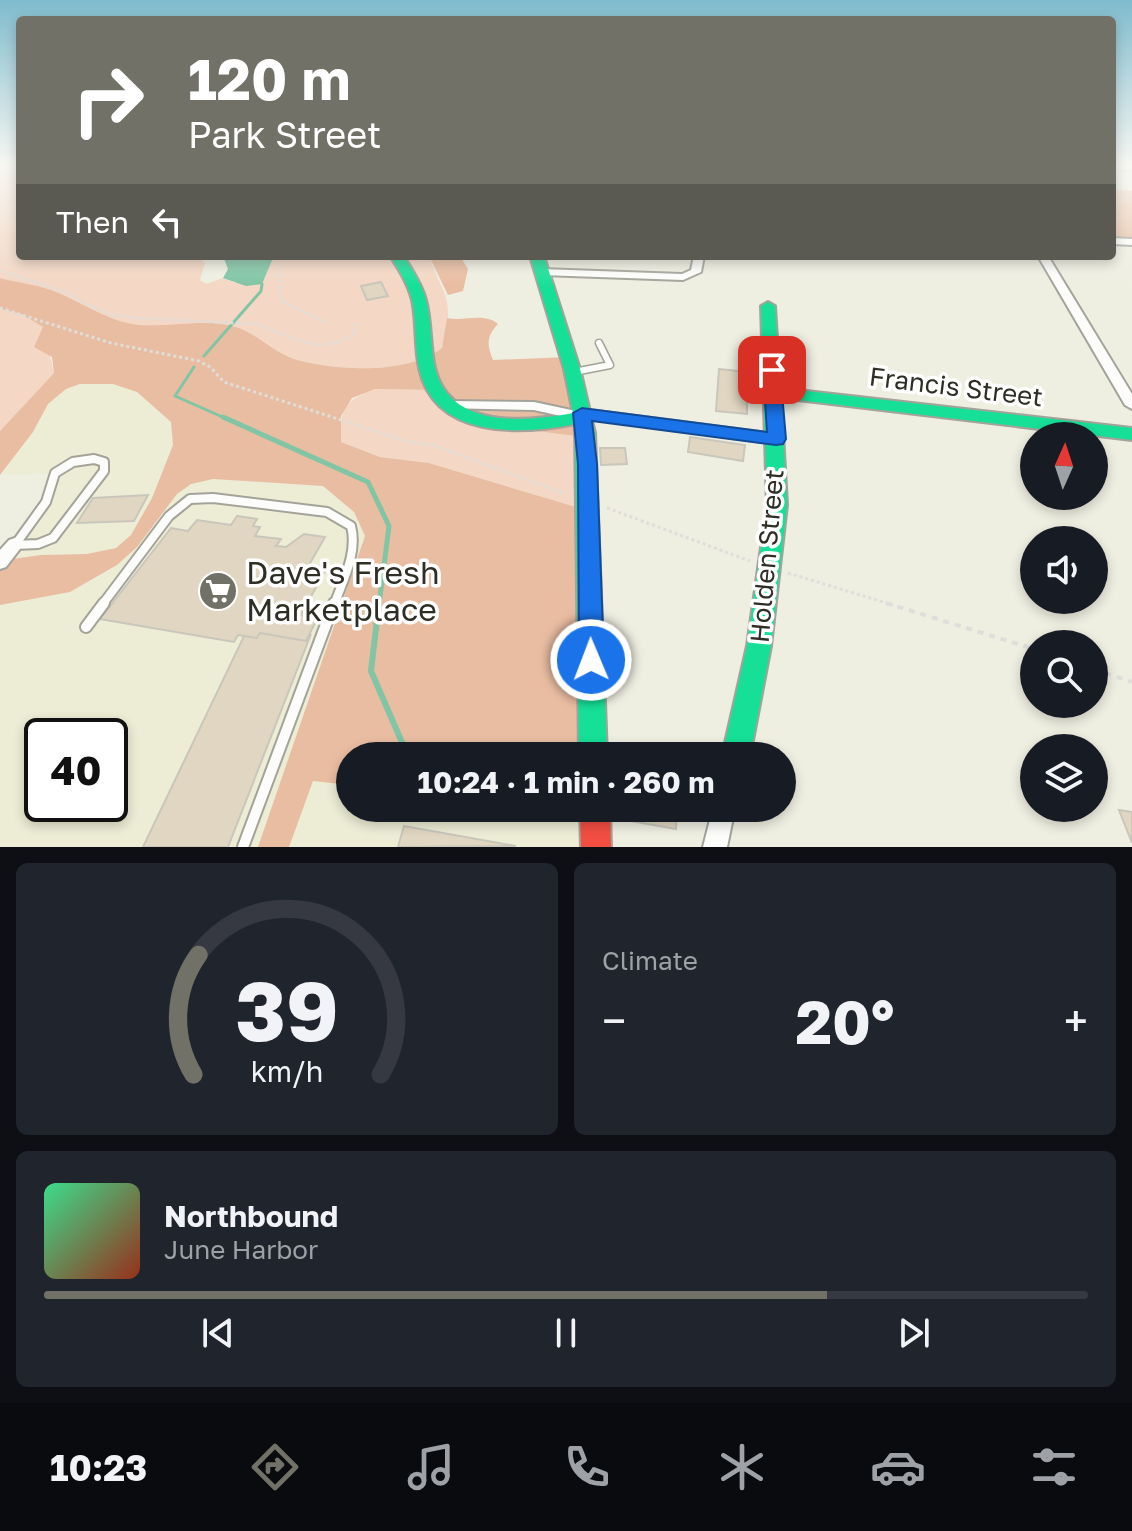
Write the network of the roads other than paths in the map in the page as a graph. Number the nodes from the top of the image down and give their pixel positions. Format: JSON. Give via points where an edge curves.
{"nodes":[{"id":1,"x":399,"y":260,"type":"edge"},
{"id":2,"x":698,"y":260,"type":"edge"},
{"id":3,"x":1045,"y":260,"type":"edge"},
{"id":4,"x":540,"y":264,"type":"edge"},
{"id":5,"x":768,"y":306,"type":"dead end"},
{"id":6,"x":599,"y":343,"type":"dead end"},
{"id":7,"x":572,"y":372,"type":"junction"},
{"id":8,"x":773,"y":392,"type":"junction"},
{"id":9,"x":1132,"y":405,"type":"edge"},
{"id":10,"x":582,"y":415,"type":"junction"},
{"id":11,"x":1132,"y":434,"type":"edge"},
{"id":12,"x":776,"y":439,"type":"junction"},
{"id":13,"x":15,"y":545,"type":"junction"},
{"id":14,"x":0,"y":562,"type":"edge"},
{"id":15,"x":86,"y":627,"type":"dead end"},
{"id":16,"x":593,"y":742,"type":"edge"},
{"id":17,"x":739,"y":742,"type":"edge"},
{"id":18,"x":595,"y":822,"type":"edge"},
{"id":19,"x":721,"y":822,"type":"edge"},
{"id":20,"x":243,"y":847,"type":"edge"},
{"id":21,"x":596,"y":847,"type":"edge"},
{"id":22,"x":715,"y":847,"type":"edge"}],
"edges":[{"from":1,"to":10,"type":"street","via":[[419,301],[430,380],[449,405],[482,420],[521,427]]},
{"from":2,"to":4,"type":"street","via":[[696,272],[683,277]]},
{"from":3,"to":9,"type":"street"},
{"from":4,"to":7,"type":"street"},
{"from":5,"to":8,"type":"street","name":"Holden Street"},
{"from":6,"to":7,"type":"lane","via":[[610,365]]},
{"from":7,"to":10,"type":"street"},
{"from":8,"to":11,"type":"street","name":"Francis Street"},
{"from":8,"to":12,"type":"street","name":"Holden Street"},
{"from":10,"to":12,"type":"street"},
{"from":10,"to":16,"type":"street"},
{"from":12,"to":17,"type":"street","name":"Holden Street","via":[[777,505],[759,646]]},
{"from":13,"to":13,"type":"lane","via":[[47,503],[55,473],[63,465],[76,460],[104,462],[104,471],[51,541]]},
{"from":13,"to":14,"type":"street"},
{"from":15,"to":20,"type":"lane","via":[[169,516],[190,499],[327,512],[351,526],[352,556]]},
{"from":18,"to":21,"type":"street"},
{"from":19,"to":22,"type":"street"}]}
